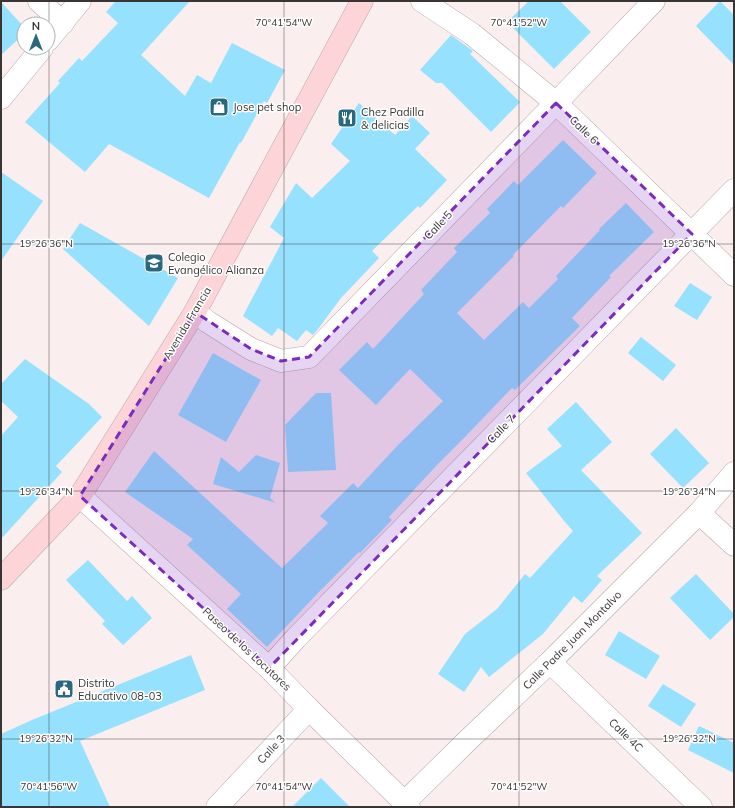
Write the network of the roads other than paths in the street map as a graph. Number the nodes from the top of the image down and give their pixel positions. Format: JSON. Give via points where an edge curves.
{"nodes":[{"id":1,"x":39,"y":1,"type":"edge"},
{"id":2,"x":80,"y":1,"type":"edge"},
{"id":3,"x":362,"y":1,"type":"edge"},
{"id":4,"x":422,"y":1,"type":"edge"},
{"id":5,"x":654,"y":1,"type":"edge"},
{"id":6,"x":63,"y":23,"type":"junction"},
{"id":7,"x":56,"y":31,"type":"edge"},
{"id":8,"x":35,"y":56,"type":"edge"},
{"id":9,"x":1,"y":98,"type":"edge"},
{"id":10,"x":556,"y":103,"type":"junction"},
{"id":11,"x":734,"y":190,"type":"edge"},
{"id":12,"x":692,"y":234,"type":"junction"},
{"id":13,"x":734,"y":275,"type":"edge"},
{"id":14,"x":195,"y":312,"type":"junction"},
{"id":15,"x":734,"y":473,"type":"edge"},
{"id":16,"x":80,"y":496,"type":"junction"},
{"id":17,"x":699,"y":513,"type":"junction"},
{"id":18,"x":734,"y":546,"type":"edge"},
{"id":19,"x":1,"y":579,"type":"edge"},
{"id":20,"x":550,"y":662,"type":"junction"},
{"id":21,"x":269,"y":668,"type":"junction"},
{"id":22,"x":309,"y":709,"type":"junction"},
{"id":23,"x":407,"y":804,"type":"edge"},
{"id":24,"x":217,"y":807,"type":"edge"},
{"id":25,"x":701,"y":807,"type":"edge"}],
"edges":[{"from":1,"to":6,"type":"street"},
{"from":2,"to":6,"type":"street"},
{"from":3,"to":14,"type":"main road","name":"Avenida Francia"},
{"from":4,"to":10,"type":"street","name":"Calle 6","via":[[472,34]]},
{"from":5,"to":10,"type":"street","name":"Calle 5"},
{"from":6,"to":7,"type":"street"},
{"from":8,"to":9,"type":"street"},
{"from":10,"to":12,"type":"street","name":"Calle 6"},
{"from":10,"to":14,"type":"street","name":"Calle 5","via":[[310,357],[281,361],[251,349]]},
{"from":11,"to":12,"type":"street","name":"Calle 7"},
{"from":12,"to":13,"type":"street","name":"Calle 6"},
{"from":12,"to":21,"type":"street","name":"Calle 7"},
{"from":14,"to":16,"type":"main road","name":"Avenida Francia"},
{"from":15,"to":17,"type":"street","name":"Calle Padre Juan Montalvo"},
{"from":16,"to":19,"type":"main road","name":"Avenida Francia"},
{"from":16,"to":21,"type":"street","name":"Paseo de los Locutores"},
{"from":17,"to":18,"type":"street"},
{"from":17,"to":20,"type":"street","name":"Calle Padre Juan Montalvo"},
{"from":20,"to":23,"type":"street","name":"Calle Padre Juan Montalvo","via":[[466,742]]},
{"from":20,"to":25,"type":"street","name":"Calle 4C"},
{"from":21,"to":22,"type":"street","name":"Paseo de los Locutores"},
{"from":22,"to":23,"type":"street","name":"Paseo de los Locutores"},
{"from":22,"to":24,"type":"street","name":"Calle 3"}]}
